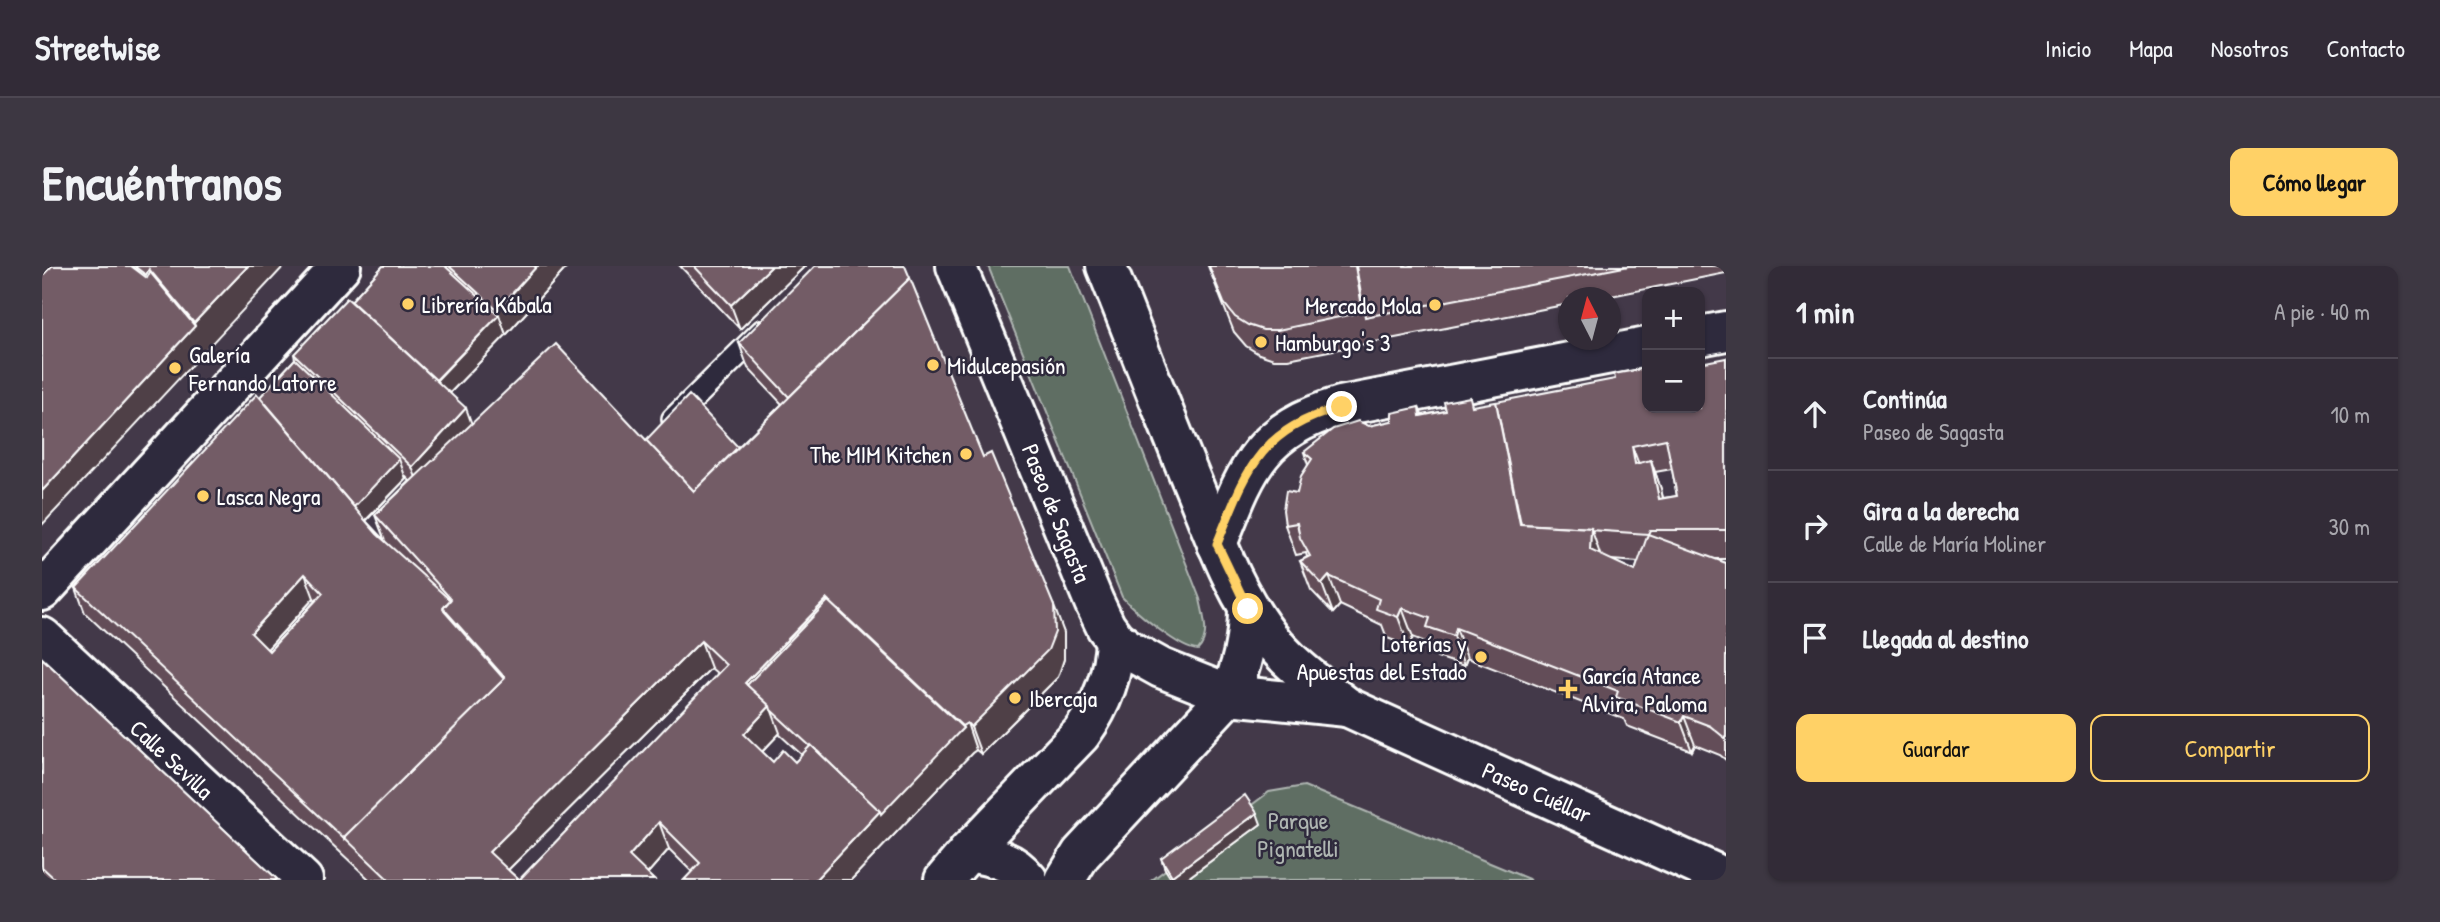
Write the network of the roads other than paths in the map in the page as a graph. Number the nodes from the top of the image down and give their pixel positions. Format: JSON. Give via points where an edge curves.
{"nodes":[{"id":1,"x":341,"y":266,"type":"edge"},
{"id":2,"x":956,"y":266,"type":"edge"},
{"id":3,"x":1106,"y":266,"type":"edge"},
{"id":4,"x":781,"y":313,"type":"edge"},
{"id":5,"x":1726,"y":331,"type":"edge"},
{"id":6,"x":1705,"y":335,"type":"edge"},
{"id":7,"x":1642,"y":347,"type":"edge"},
{"id":8,"x":656,"y":435,"type":"edge"},
{"id":9,"x":1217,"y":544,"type":"junction"},
{"id":10,"x":42,"y":591,"type":"edge"},
{"id":11,"x":1248,"y":609,"type":"junction"},
{"id":12,"x":42,"y":637,"type":"edge"},
{"id":13,"x":1115,"y":639,"type":"junction"},
{"id":14,"x":1229,"y":695,"type":"junction"},
{"id":15,"x":1347,"y":707,"type":"junction"},
{"id":16,"x":956,"y":866,"type":"edge"},
{"id":17,"x":1726,"y":878,"type":"edge"},
{"id":18,"x":303,"y":880,"type":"edge"},
{"id":19,"x":1028,"y":880,"type":"edge"},
{"id":20,"x":1065,"y":880,"type":"edge"}],
"edges":[{"from":1,"to":10,"type":"street"},
{"from":2,"to":13,"type":"street","name":"Paseo de Sagasta","via":[[1094,602]]},
{"from":3,"to":9,"type":"street"},
{"from":4,"to":8,"type":"lane"},
{"from":5,"to":6,"type":"street"},
{"from":7,"to":9,"type":"street","via":[[1314,416],[1268,444],[1254,461]]},
{"from":9,"to":11,"type":"street"},
{"from":11,"to":14,"type":"street","via":[[1244,654]]},
{"from":11,"to":15,"type":"street","name":"Paseo Cuéllar","via":[[1296,667]]},
{"from":12,"to":18,"type":"street","name":"Calle Sevilla"},
{"from":13,"to":14,"type":"street","name":"Paseo de Sagasta","via":[[1150,662]]},
{"from":13,"to":16,"type":"street","via":[[1108,682],[1094,716]]},
{"from":14,"to":15,"type":"street","name":"Paseo Cuéllar"},
{"from":14,"to":20,"type":"street","via":[[1081,854]]},
{"from":15,"to":17,"type":"street","name":"Paseo Cuéllar"},
{"from":16,"to":19,"type":"street","via":[[992,856],[1009,863]]}]}
